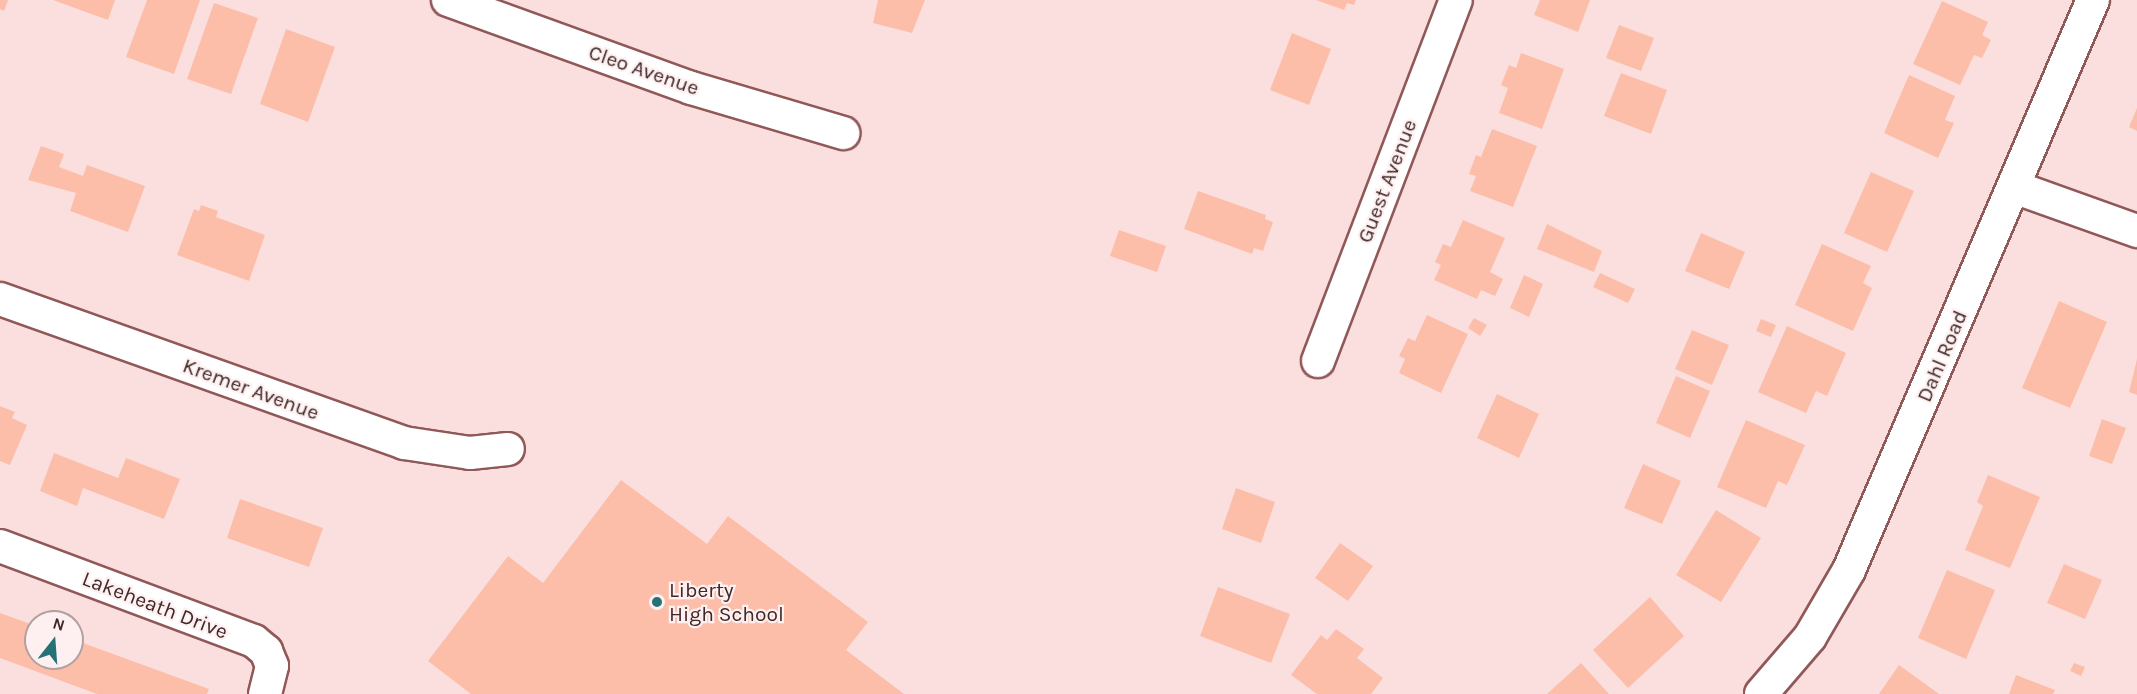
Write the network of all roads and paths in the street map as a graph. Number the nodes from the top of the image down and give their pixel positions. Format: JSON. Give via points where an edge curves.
{"nodes":[{"id":1,"x":447,"y":0,"type":"edge"},
{"id":2,"x":1456,"y":0,"type":"edge"},
{"id":3,"x":2093,"y":0,"type":"edge"},
{"id":4,"x":843,"y":133,"type":"dead end"},
{"id":5,"x":2014,"y":188,"type":"junction"},
{"id":6,"x":2137,"y":231,"type":"edge"},
{"id":7,"x":0,"y":299,"type":"edge"},
{"id":8,"x":1318,"y":362,"type":"dead end"},
{"id":9,"x":508,"y":449,"type":"dead end"},
{"id":10,"x":0,"y":546,"type":"edge"},
{"id":11,"x":265,"y":694,"type":"edge"},
{"id":12,"x":1761,"y":694,"type":"edge"}],
"edges":[{"from":1,"to":4,"type":"street","name":"Cleo Avenue","via":[[691,88]]},
{"from":2,"to":8,"type":"street","name":"Guest Avenue"},
{"from":3,"to":5,"type":"street","name":"Dahl Road"},
{"from":5,"to":6,"type":"street"},
{"from":5,"to":12,"type":"street","name":"Dahl Road","via":[[1849,570],[1810,637]]},
{"from":7,"to":9,"type":"street","name":"Kremer Avenue","via":[[404,442],[470,453]]},
{"from":10,"to":11,"type":"street","name":"Lakeheath Drive","via":[[254,641],[266,651],[272,666]]}]}
